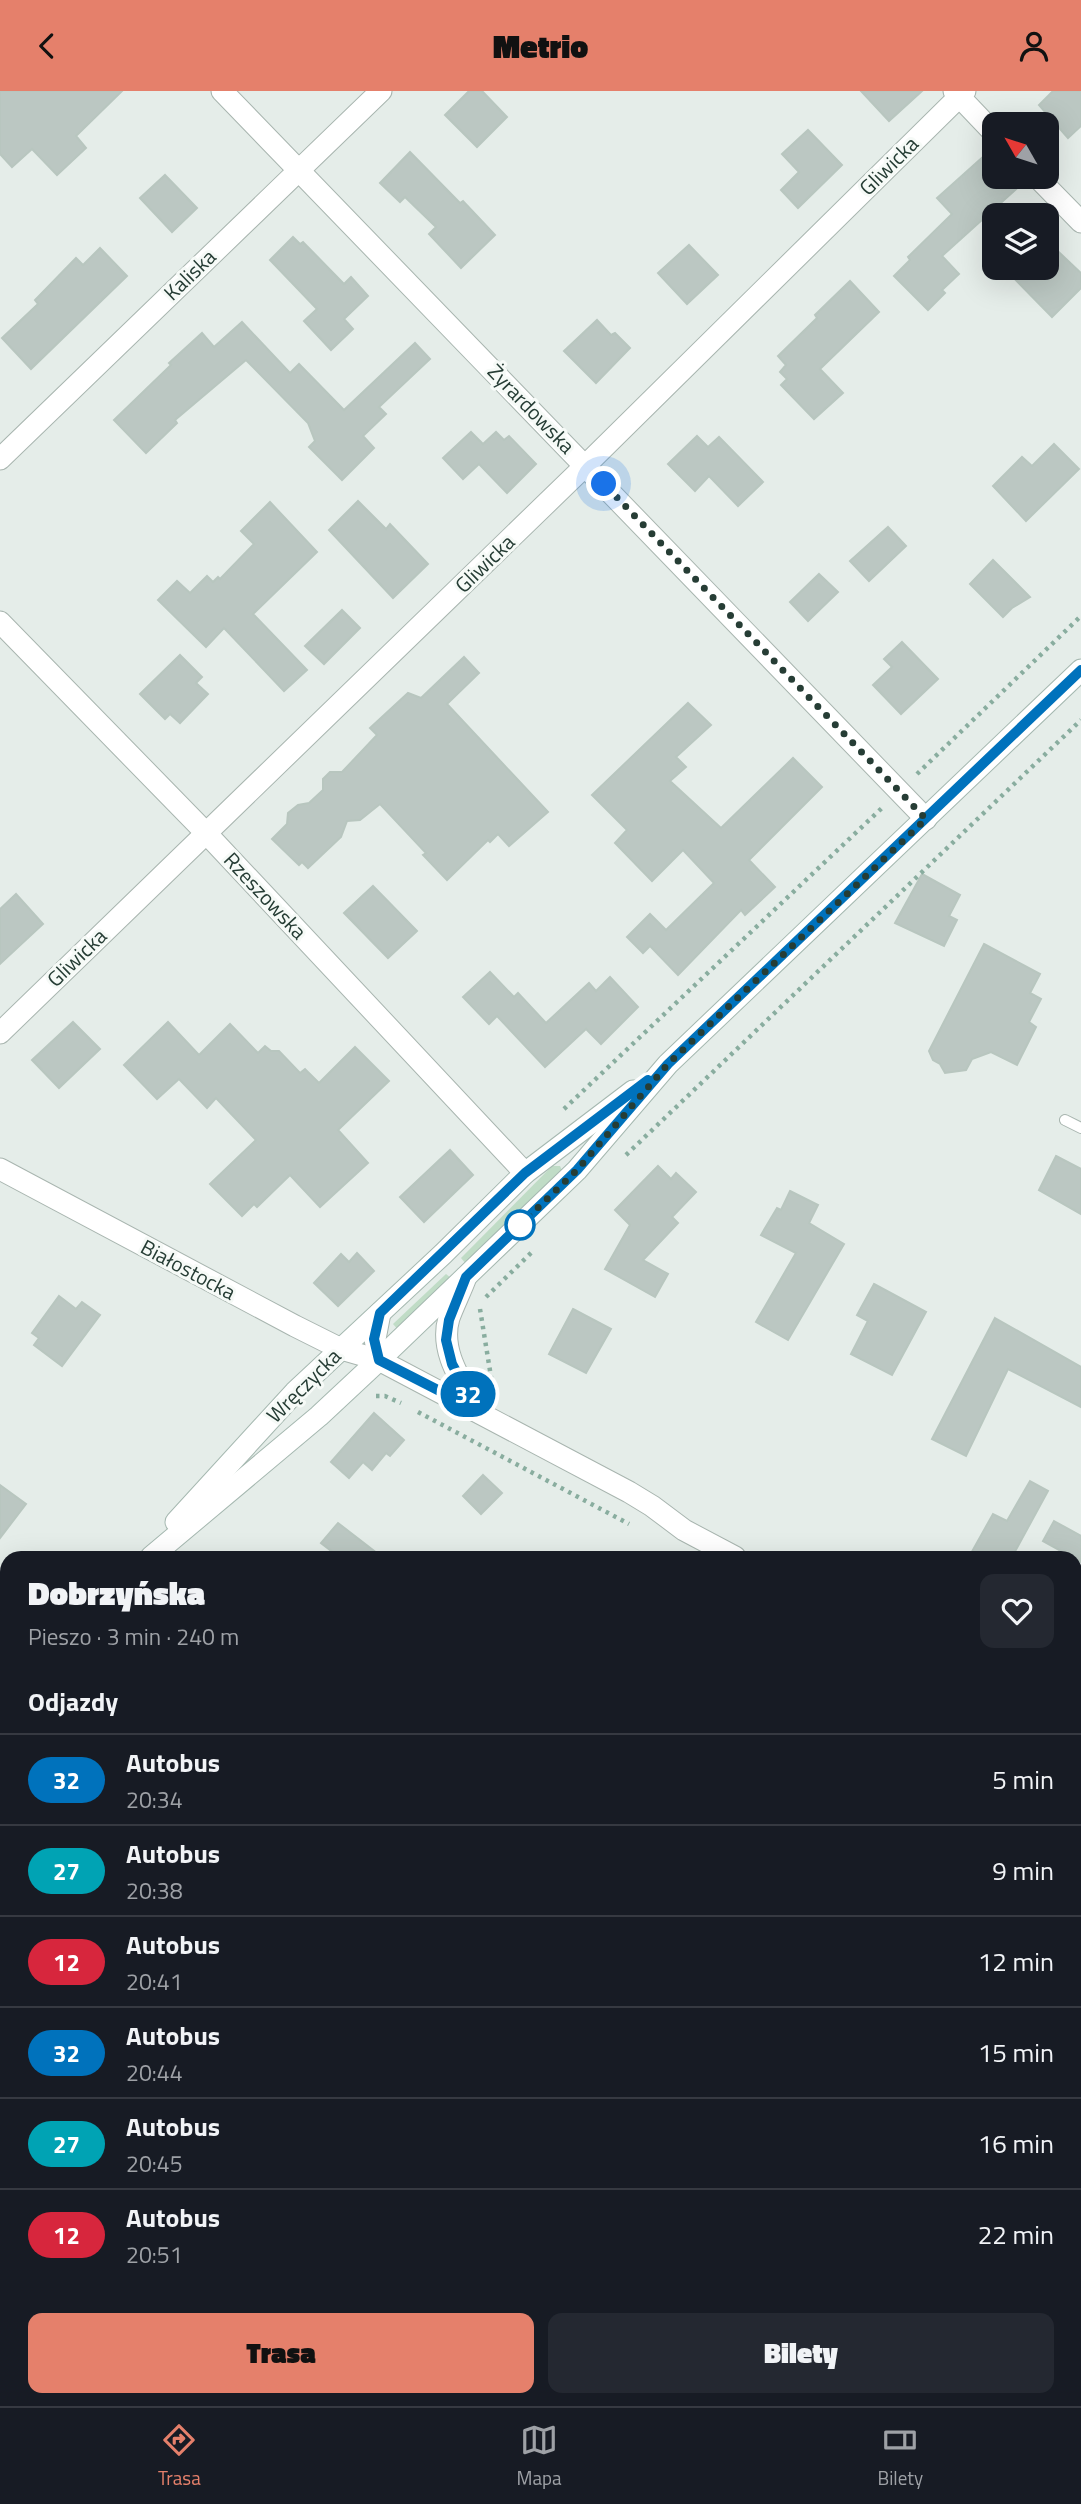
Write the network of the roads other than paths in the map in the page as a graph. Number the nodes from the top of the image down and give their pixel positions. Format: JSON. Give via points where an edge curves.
{"nodes":[{"id":1,"x":222,"y":91,"type":"edge"},
{"id":2,"x":381,"y":91,"type":"edge"},
{"id":3,"x":959,"y":93,"type":"edge"},
{"id":4,"x":982,"y":119,"type":"edge"},
{"id":5,"x":299,"y":169,"type":"junction"},
{"id":6,"x":1049,"y":189,"type":"edge"},
{"id":7,"x":1081,"y":222,"type":"edge"},
{"id":8,"x":0,"y":459,"type":"edge"},
{"id":9,"x":586,"y":465,"type":"junction"},
{"id":10,"x":0,"y":622,"type":"edge"},
{"id":11,"x":1081,"y":670,"type":"edge"},
{"id":12,"x":926,"y":819,"type":"junction"},
{"id":13,"x":207,"y":834,"type":"junction"},
{"id":14,"x":0,"y":1033,"type":"edge"},
{"id":15,"x":668,"y":1064,"type":"junction"},
{"id":16,"x":1065,"y":1120,"type":"dead end"},
{"id":17,"x":1081,"y":1128,"type":"edge"},
{"id":18,"x":0,"y":1169,"type":"edge"},
{"id":19,"x":525,"y":1173,"type":"junction"},
{"id":20,"x":466,"y":1277,"type":"junction"},
{"id":21,"x":380,"y":1313,"type":"junction"},
{"id":22,"x":341,"y":1349,"type":"junction"},
{"id":23,"x":379,"y":1360,"type":"junction"},
{"id":24,"x":477,"y":1410,"type":"junction"},
{"id":25,"x":149,"y":1551,"type":"edge"},
{"id":26,"x":158,"y":1551,"type":"edge"},
{"id":27,"x":724,"y":1551,"type":"edge"}],
"edges":[{"from":1,"to":5,"type":"street","name":"Żyrardowska"},
{"from":2,"to":5,"type":"street","name":"Kaliska"},
{"from":3,"to":4,"type":"street"},
{"from":3,"to":9,"type":"street","name":"Gliwicka"},
{"from":5,"to":8,"type":"street","name":"Kaliska"},
{"from":5,"to":9,"type":"street","name":"Żyrardowska"},
{"from":6,"to":7,"type":"street"},
{"from":9,"to":12,"type":"street","name":"Żyrardowska"},
{"from":9,"to":13,"type":"street","name":"Gliwicka"},
{"from":10,"to":13,"type":"street","name":"Rzeszowska"},
{"from":11,"to":12,"type":"street","name":"Wręczycka"},
{"from":12,"to":15,"type":"street","name":"Wręczycka"},
{"from":13,"to":14,"type":"street","name":"Gliwicka"},
{"from":13,"to":19,"type":"street","name":"Rzeszowska"},
{"from":15,"to":19,"type":"street","name":"Wręczycka"},
{"from":15,"to":20,"type":"street","name":"Wręczycka","via":[[577,1170]]},
{"from":16,"to":17,"type":"lane"},
{"from":18,"to":22,"type":"street","name":"Białostocka"},
{"from":19,"to":21,"type":"street","name":"Wręczycka"},
{"from":20,"to":23,"type":"street","name":"Wręczycka"},
{"from":20,"to":24,"type":"street","via":[[446,1340],[452,1364]]},
{"from":21,"to":22,"type":"street","name":"Wręczycka"},
{"from":21,"to":23,"type":"street","via":[[374,1339]]},
{"from":22,"to":23,"type":"street","name":"Białostocka"},
{"from":22,"to":25,"type":"street","name":"Wręczycka","via":[[295,1392]]},
{"from":23,"to":24,"type":"street","name":"Białostocka"},
{"from":23,"to":26,"type":"street","name":"Wręczycka"},
{"from":24,"to":27,"type":"street","name":"Białostocka","via":[[629,1492]]}]}
